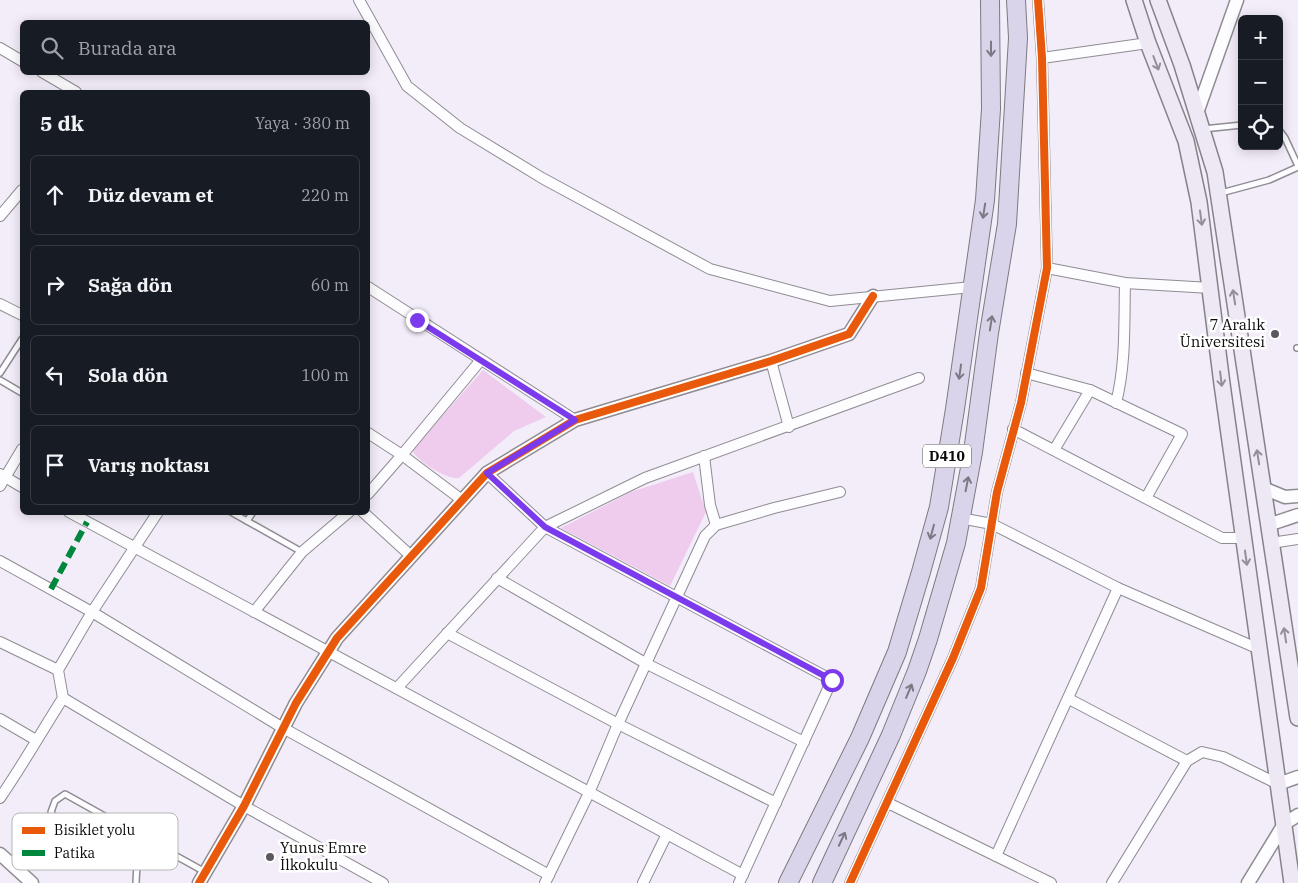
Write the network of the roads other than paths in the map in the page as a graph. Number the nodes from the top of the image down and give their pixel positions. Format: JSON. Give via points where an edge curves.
{"nodes":[{"id":1,"x":359,"y":0,"type":"edge"},
{"id":2,"x":990,"y":0,"type":"edge"},
{"id":3,"x":1016,"y":0,"type":"edge"},
{"id":4,"x":1038,"y":0,"type":"edge"},
{"id":5,"x":1134,"y":0,"type":"edge"},
{"id":6,"x":1158,"y":0,"type":"edge"},
{"id":7,"x":1237,"y":0,"type":"edge"},
{"id":8,"x":1148,"y":42,"type":"junction"},
{"id":9,"x":0,"y":48,"type":"edge"},
{"id":10,"x":1042,"y":58,"type":"junction"},
{"id":11,"x":20,"y":60,"type":"edge"},
{"id":12,"x":47,"y":75,"type":"edge"},
{"id":13,"x":73,"y":90,"type":"edge"},
{"id":14,"x":1197,"y":113,"type":"junction"},
{"id":15,"x":1238,"y":124,"type":"edge"},
{"id":16,"x":1202,"y":129,"type":"junction"},
{"id":17,"x":1283,"y":135,"type":"edge"},
{"id":18,"x":1298,"y":166,"type":"edge"},
{"id":19,"x":20,"y":192,"type":"edge"},
{"id":20,"x":1218,"y":194,"type":"junction"},
{"id":21,"x":0,"y":216,"type":"edge"},
{"id":22,"x":1047,"y":268,"type":"junction"},
{"id":23,"x":1125,"y":283,"type":"junction"},
{"id":24,"x":972,"y":287,"type":"junction"},
{"id":25,"x":370,"y":288,"type":"edge"},
{"id":26,"x":1211,"y":288,"type":"junction"},
{"id":27,"x":873,"y":296,"type":"junction"},
{"id":28,"x":0,"y":304,"type":"edge"},
{"id":29,"x":20,"y":313,"type":"edge"},
{"id":30,"x":20,"y":342,"type":"edge"},
{"id":31,"x":480,"y":361,"type":"junction"},
{"id":32,"x":770,"y":361,"type":"junction"},
{"id":33,"x":0,"y":373,"type":"edge"},
{"id":34,"x":1026,"y":373,"type":"junction"},
{"id":35,"x":919,"y":378,"type":"dead end"},
{"id":36,"x":0,"y":380,"type":"edge"},
{"id":37,"x":1090,"y":390,"type":"junction"},
{"id":38,"x":20,"y":392,"type":"edge"},
{"id":39,"x":1116,"y":403,"type":"junction"},
{"id":40,"x":575,"y":420,"type":"junction"},
{"id":41,"x":789,"y":427,"type":"junction"},
{"id":42,"x":1014,"y":429,"type":"junction"},
{"id":43,"x":370,"y":434,"type":"edge"},
{"id":44,"x":1054,"y":450,"type":"junction"},
{"id":45,"x":20,"y":452,"type":"edge"},
{"id":46,"x":402,"y":455,"type":"junction"},
{"id":47,"x":704,"y":456,"type":"junction"},
{"id":48,"x":487,"y":473,"type":"junction"},
{"id":49,"x":2,"y":479,"type":"edge"},
{"id":50,"x":20,"y":486,"type":"edge"},
{"id":51,"x":1263,"y":488,"type":"junction"},
{"id":52,"x":370,"y":492,"type":"edge"},
{"id":53,"x":840,"y":492,"type":"dead end"},
{"id":54,"x":1298,"y":496,"type":"edge"},
{"id":55,"x":1146,"y":498,"type":"junction"},
{"id":56,"x":462,"y":500,"type":"junction"},
{"id":57,"x":74,"y":515,"type":"edge"},
{"id":58,"x":156,"y":515,"type":"edge"},
{"id":59,"x":236,"y":515,"type":"edge"},
{"id":60,"x":250,"y":515,"type":"edge"},
{"id":61,"x":345,"y":515,"type":"edge"},
{"id":62,"x":366,"y":515,"type":"edge"},
{"id":63,"x":1298,"y":515,"type":"edge"},
{"id":64,"x":960,"y":518,"type":"junction"},
{"id":65,"x":247,"y":521,"type":"junction"},
{"id":66,"x":992,"y":524,"type":"junction"},
{"id":67,"x":1268,"y":524,"type":"junction"},
{"id":68,"x":716,"y":525,"type":"junction"},
{"id":69,"x":545,"y":527,"type":"junction"},
{"id":70,"x":1244,"y":538,"type":"junction"},
{"id":71,"x":1298,"y":538,"type":"edge"},
{"id":72,"x":1271,"y":544,"type":"junction"},
{"id":73,"x":134,"y":548,"type":"junction"},
{"id":74,"x":302,"y":552,"type":"junction"},
{"id":75,"x":411,"y":556,"type":"junction"},
{"id":76,"x":0,"y":561,"type":"edge"},
{"id":77,"x":497,"y":578,"type":"junction"},
{"id":78,"x":1118,"y":588,"type":"junction"},
{"id":79,"x":676,"y":598,"type":"junction"},
{"id":80,"x":92,"y":612,"type":"junction"},
{"id":81,"x":254,"y":612,"type":"junction"},
{"id":82,"x":447,"y":633,"type":"junction"},
{"id":83,"x":0,"y":642,"type":"edge"},
{"id":84,"x":1259,"y":648,"type":"junction"},
{"id":85,"x":328,"y":652,"type":"junction"},
{"id":86,"x":647,"y":664,"type":"junction"},
{"id":87,"x":58,"y":670,"type":"junction"},
{"id":88,"x":398,"y":688,"type":"junction"},
{"id":89,"x":63,"y":698,"type":"junction"},
{"id":90,"x":1068,"y":699,"type":"junction"},
{"id":91,"x":1298,"y":718,"type":"edge"},
{"id":92,"x":0,"y":719,"type":"edge"},
{"id":93,"x":618,"y":724,"type":"junction"},
{"id":94,"x":283,"y":728,"type":"junction"},
{"id":95,"x":36,"y":740,"type":"junction"},
{"id":96,"x":804,"y":742,"type":"junction"},
{"id":97,"x":1187,"y":761,"type":"junction"},
{"id":98,"x":1298,"y":777,"type":"edge"},
{"id":99,"x":1278,"y":784,"type":"junction"},
{"id":100,"x":590,"y":793,"type":"junction"},
{"id":101,"x":0,"y":798,"type":"edge"},
{"id":102,"x":776,"y":803,"type":"junction"},
{"id":103,"x":888,"y":803,"type":"junction"},
{"id":104,"x":244,"y":806,"type":"junction"},
{"id":105,"x":52,"y":813,"type":"edge"},
{"id":106,"x":99,"y":813,"type":"edge"},
{"id":107,"x":1298,"y":815,"type":"edge"},
{"id":108,"x":1284,"y":824,"type":"junction"},
{"id":109,"x":667,"y":834,"type":"junction"},
{"id":110,"x":0,"y":854,"type":"edge"},
{"id":111,"x":996,"y":856,"type":"junction"},
{"id":112,"x":178,"y":857,"type":"edge"},
{"id":113,"x":12,"y":865,"type":"edge"},
{"id":114,"x":18,"y":870,"type":"edge"},
{"id":115,"x":137,"y":870,"type":"edge"},
{"id":116,"x":205,"y":872,"type":"junction"},
{"id":117,"x":547,"y":879,"type":"edge"},
{"id":118,"x":741,"y":879,"type":"edge"},
{"id":119,"x":32,"y":883,"type":"edge"},
{"id":120,"x":136,"y":883,"type":"edge"},
{"id":121,"x":199,"y":883,"type":"edge"},
{"id":122,"x":383,"y":883,"type":"edge"},
{"id":123,"x":643,"y":883,"type":"edge"},
{"id":124,"x":788,"y":883,"type":"edge"},
{"id":125,"x":823,"y":883,"type":"edge"},
{"id":126,"x":850,"y":883,"type":"edge"},
{"id":127,"x":1050,"y":883,"type":"edge"},
{"id":128,"x":1112,"y":883,"type":"edge"},
{"id":129,"x":1248,"y":883,"type":"edge"},
{"id":130,"x":1292,"y":883,"type":"edge"}],
"edges":[{"from":1,"to":27,"type":"street","via":[[407,86],[460,128],[542,178],[710,269],[830,301]]},
{"from":2,"to":24,"type":"highway","number":"D410","one_way":true,"via":[[991,109],[986,200]]},
{"from":64,"to":3,"type":"highway","number":"D410","one_way":true,"via":[[1007,224],[1018,38]]},
{"from":4,"to":10,"type":"street"},
{"from":5,"to":8,"type":"main road"},
{"from":6,"to":14,"type":"main road"},
{"from":7,"to":14,"type":"street"},
{"from":8,"to":10,"type":"street"},
{"from":8,"to":26,"type":"main road","one_way":true,"via":[[1186,140]]},
{"from":9,"to":11,"type":"street"},
{"from":10,"to":22,"type":"street"},
{"from":12,"to":13,"type":"street"},
{"from":14,"to":16,"type":"main road"},
{"from":15,"to":16,"type":"lane"},
{"from":16,"to":20,"type":"main road"},
{"from":17,"to":18,"type":"lane"},
{"from":18,"to":20,"type":"lane","via":[[1269,180]]},
{"from":19,"to":21,"type":"street"},
{"from":51,"to":20,"type":"main road","one_way":true},
{"from":22,"to":23,"type":"street"},
{"from":22,"to":34,"type":"street"},
{"from":23,"to":26,"type":"street"},
{"from":23,"to":39,"type":"street","via":[[1121,383]]},
{"from":24,"to":27,"type":"street"},
{"from":24,"to":124,"type":"highway","number":"D410","one_way":true,"via":[[939,507],[918,581],[896,652],[860,738]]},
{"from":25,"to":31,"type":"street"},
{"from":26,"to":70,"type":"main road","one_way":true},
{"from":27,"to":32,"type":"street","via":[[849,334]]},
{"from":28,"to":29,"type":"street"},
{"from":30,"to":33,"type":"lane"},
{"from":31,"to":40,"type":"street"},
{"from":31,"to":46,"type":"street"},
{"from":32,"to":40,"type":"street"},
{"from":32,"to":41,"type":"street"},
{"from":34,"to":37,"type":"street"},
{"from":34,"to":42,"type":"street"},
{"from":35,"to":41,"type":"street"},
{"from":36,"to":38,"type":"lane"},
{"from":37,"to":39,"type":"street"},
{"from":37,"to":44,"type":"street"},
{"from":39,"to":55,"type":"street","via":[[1182,434]]},
{"from":40,"to":48,"type":"street"},
{"from":41,"to":47,"type":"street"},
{"from":42,"to":44,"type":"street"},
{"from":42,"to":66,"type":"street"},
{"from":43,"to":46,"type":"street"},
{"from":44,"to":55,"type":"street"},
{"from":45,"to":49,"type":"street"},
{"from":46,"to":52,"type":"street"},
{"from":46,"to":56,"type":"street"},
{"from":47,"to":68,"type":"street"},
{"from":47,"to":69,"type":"street","via":[[645,478]]},
{"from":48,"to":56,"type":"street"},
{"from":48,"to":69,"type":"street"},
{"from":49,"to":50,"type":"street"},
{"from":51,"to":54,"type":"street","via":[[1285,497]]},
{"from":51,"to":67,"type":"main road"},
{"from":53,"to":68,"type":"street"},
{"from":55,"to":70,"type":"street","via":[[1222,538]]},
{"from":56,"to":75,"type":"street"},
{"from":57,"to":73,"type":"street"},
{"from":58,"to":73,"type":"street"},
{"from":59,"to":65,"type":"lane"},
{"from":60,"to":65,"type":"lane"},
{"from":61,"to":74,"type":"street"},
{"from":62,"to":75,"type":"street"},
{"from":63,"to":67,"type":"street"},
{"from":64,"to":66,"type":"street"},
{"from":125,"to":64,"type":"highway","number":"D410","one_way":true,"via":[[917,671],[956,542]]},
{"from":65,"to":74,"type":"lane"},
{"from":66,"to":78,"type":"street"},
{"from":66,"to":103,"type":"street","via":[[981,588]]},
{"from":67,"to":72,"type":"main road"},
{"from":68,"to":79,"type":"street","via":[[705,536]]},
{"from":69,"to":77,"type":"street"},
{"from":69,"to":79,"type":"street"},
{"from":70,"to":84,"type":"main road","one_way":true},
{"from":71,"to":72,"type":"street"},
{"from":91,"to":72,"type":"main road","one_way":true},
{"from":73,"to":80,"type":"street"},
{"from":73,"to":81,"type":"street"},
{"from":74,"to":81,"type":"street"},
{"from":75,"to":85,"type":"street"},
{"from":76,"to":80,"type":"street"},
{"from":77,"to":82,"type":"street"},
{"from":77,"to":86,"type":"street"},
{"from":78,"to":84,"type":"street"},
{"from":78,"to":90,"type":"street"},
{"from":79,"to":86,"type":"street"},
{"from":79,"to":96,"type":"street","via":[[832,680]]},
{"from":80,"to":87,"type":"street"},
{"from":80,"to":94,"type":"street"},
{"from":81,"to":85,"type":"street"},
{"from":82,"to":88,"type":"street"},
{"from":82,"to":93,"type":"street"},
{"from":83,"to":87,"type":"street"},
{"from":84,"to":99,"type":"main road"},
{"from":85,"to":88,"type":"street"},
{"from":85,"to":94,"type":"street"},
{"from":86,"to":93,"type":"street"},
{"from":86,"to":96,"type":"street"},
{"from":87,"to":89,"type":"street"},
{"from":88,"to":100,"type":"street"},
{"from":89,"to":95,"type":"street"},
{"from":89,"to":104,"type":"street"},
{"from":90,"to":97,"type":"street"},
{"from":90,"to":111,"type":"street"},
{"from":92,"to":95,"type":"street"},
{"from":93,"to":100,"type":"street"},
{"from":93,"to":102,"type":"street"},
{"from":94,"to":104,"type":"street"},
{"from":94,"to":117,"type":"street"},
{"from":95,"to":101,"type":"street"},
{"from":96,"to":102,"type":"street"},
{"from":97,"to":99,"type":"street","via":[[1202,752],[1223,757]]},
{"from":97,"to":128,"type":"street"},
{"from":98,"to":99,"type":"street"},
{"from":99,"to":108,"type":"main road"},
{"from":100,"to":109,"type":"street"},
{"from":100,"to":117,"type":"street"},
{"from":102,"to":118,"type":"street"},
{"from":103,"to":111,"type":"street"},
{"from":103,"to":126,"type":"street"},
{"from":104,"to":116,"type":"street"},
{"from":104,"to":122,"type":"street"},
{"from":105,"to":106,"type":"lane","via":[[55,801],[65,794]]},
{"from":107,"to":108,"type":"street"},
{"from":108,"to":129,"type":"street"},
{"from":108,"to":130,"type":"main road"},
{"from":109,"to":118,"type":"street"},
{"from":109,"to":123,"type":"street"},
{"from":110,"to":113,"type":"street"},
{"from":111,"to":127,"type":"street"},
{"from":112,"to":116,"type":"lane"},
{"from":114,"to":119,"type":"street"},
{"from":115,"to":120,"type":"lane"},
{"from":116,"to":121,"type":"street"}]}
